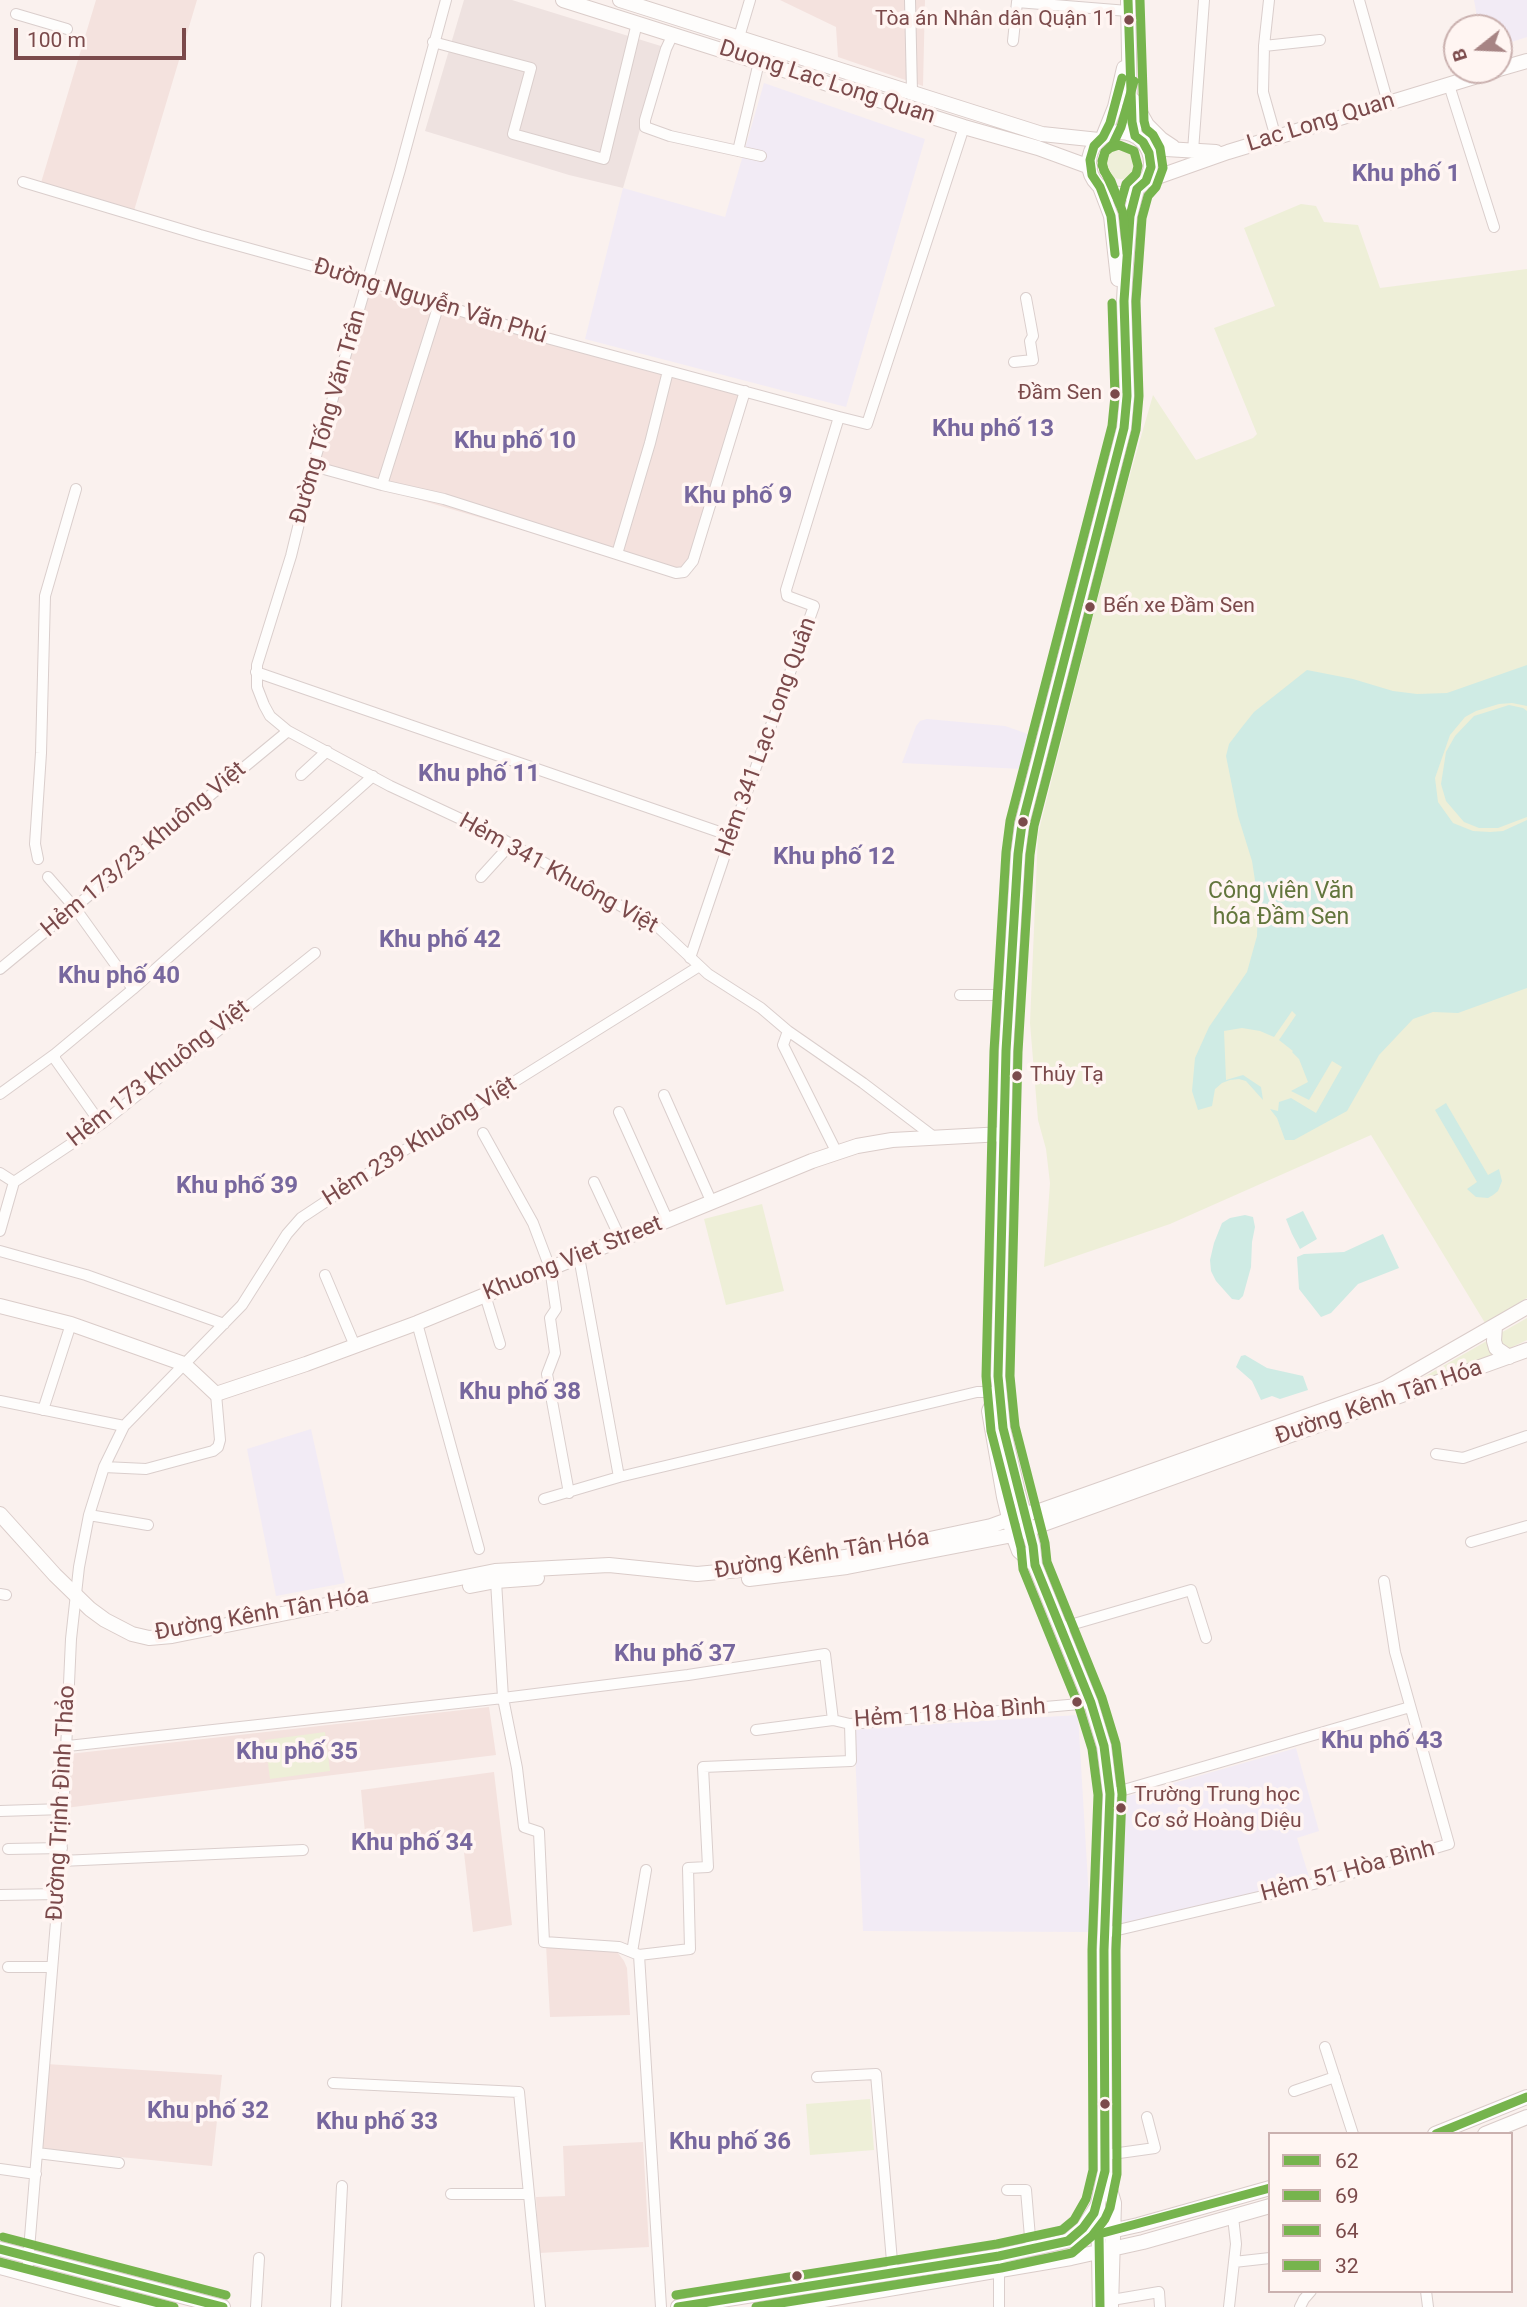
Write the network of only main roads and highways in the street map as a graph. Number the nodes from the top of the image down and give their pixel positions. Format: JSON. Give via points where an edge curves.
{"nodes":[{"id":1,"x":563,"y":0,"type":"edge"},
{"id":2,"x":627,"y":1,"type":"edge"},
{"id":3,"x":1128,"y":6,"type":"edge"},
{"id":4,"x":1129,"y":50,"type":"junction"},
{"id":5,"x":1452,"y":84,"type":"edge"},
{"id":6,"x":1131,"y":94,"type":"junction"},
{"id":7,"x":1101,"y":139,"type":"junction"},
{"id":8,"x":1139,"y":139,"type":"junction"},
{"id":9,"x":1178,"y":149,"type":"junction"},
{"id":10,"x":1228,"y":152,"type":"junction"},
{"id":11,"x":1090,"y":167,"type":"junction"},
{"id":12,"x":1141,"y":185,"type":"junction"},
{"id":13,"x":1100,"y":187,"type":"junction"},
{"id":14,"x":1124,"y":301,"type":"junction"},
{"id":15,"x":1003,"y":1134,"type":"junction"},
{"id":16,"x":0,"y":1306,"type":"edge"},
{"id":17,"x":1527,"y":1307,"type":"edge"},
{"id":18,"x":1495,"y":1326,"type":"junction"},
{"id":19,"x":1527,"y":1350,"type":"edge"},
{"id":20,"x":1509,"y":1357,"type":"junction"},
{"id":21,"x":998,"y":1392,"type":"junction"},
{"id":22,"x":0,"y":1514,"type":"edge"},
{"id":23,"x":1024,"y":1514,"type":"junction"},
{"id":24,"x":1009,"y":1519,"type":"junction"},
{"id":25,"x":0,"y":1527,"type":"edge"},
{"id":26,"x":1028,"y":1529,"type":"junction"},
{"id":27,"x":1013,"y":1535,"type":"junction"},
{"id":28,"x":1035,"y":1565,"type":"junction"},
{"id":29,"x":489,"y":1579,"type":"junction"},
{"id":30,"x":75,"y":1602,"type":"junction"},
{"id":31,"x":1527,"y":2097,"type":"edge"},
{"id":32,"x":1527,"y":2117,"type":"edge"},
{"id":33,"x":1440,"y":2132,"type":"edge"},
{"id":34,"x":1490,"y":2132,"type":"edge"},
{"id":35,"x":1105,"y":2172,"type":"junction"},
{"id":36,"x":1268,"y":2189,"type":"edge"},
{"id":37,"x":1114,"y":2203,"type":"junction"},
{"id":38,"x":1098,"y":2204,"type":"junction"},
{"id":39,"x":1268,"y":2207,"type":"edge"},
{"id":40,"x":1138,"y":2225,"type":"junction"},
{"id":41,"x":1114,"y":2231,"type":"junction"},
{"id":42,"x":1099,"y":2234,"type":"junction"},
{"id":43,"x":1068,"y":2241,"type":"junction"},
{"id":44,"x":1143,"y":2242,"type":"junction"},
{"id":45,"x":0,"y":2249,"type":"edge"},
{"id":46,"x":1106,"y":2251,"type":"junction"},
{"id":47,"x":1071,"y":2258,"type":"junction"},
{"id":48,"x":0,"y":2267,"type":"edge"},
{"id":49,"x":1113,"y":2270,"type":"junction"},
{"id":50,"x":1100,"y":2284,"type":"junction"},
{"id":51,"x":1108,"y":2305,"type":"edge"},
{"id":52,"x":149,"y":2307,"type":"edge"},
{"id":53,"x":223,"y":2307,"type":"edge"},
{"id":54,"x":678,"y":2307,"type":"edge"},
{"id":55,"x":783,"y":2307,"type":"edge"}],
"edges":[{"from":1,"to":11,"type":"main road","name":"Duong Lac Long Quan"},
{"from":2,"to":7,"type":"main road","name":"Duong Lac Long Quan","via":[[1042,134]]},
{"from":3,"to":4,"type":"main road"},
{"from":4,"to":6,"type":"main road"},
{"from":4,"to":7,"type":"main road","via":[[1115,107]]},
{"from":5,"to":10,"type":"main road","name":"Lac Long Quan"},
{"from":6,"to":8,"type":"main road"},
{"from":6,"to":9,"type":"main road","via":[[1147,125]]},
{"from":7,"to":8,"type":"main road","via":[[1118,132]]},
{"from":7,"to":11,"type":"main road","via":[[1091,153]]},
{"from":8,"to":9,"type":"main road","name":"Lac Long Quan","via":[[1152,146]]},
{"from":8,"to":12,"type":"main road","via":[[1151,160]]},
{"from":9,"to":10,"type":"main road","name":"Lac Long Quan"},
{"from":10,"to":12,"type":"main road"},
{"from":11,"to":13,"type":"main road"},
{"from":12,"to":13,"type":"main road","via":[[1124,194]]},
{"from":12,"to":14,"type":"main road","via":[[1130,216]]},
{"from":13,"to":14,"type":"main road","via":[[1111,216]]},
{"from":14,"to":15,"type":"main road","via":[[1126,417],[1022,824]]},
{"from":15,"to":16,"type":"main road","name":"Khuong Viet Street","via":[[892,1140],[811,1161],[417,1323],[216,1394],[184,1364],[71,1324]]},
{"from":15,"to":21,"type":"main road"},
{"from":17,"to":18,"type":"main road","name":"Đường Kênh Tân Hóa"},
{"from":18,"to":20,"type":"main road","via":[[1496,1348]]},
{"from":18,"to":23,"type":"main road","name":"Đường Kênh Tân Hóa","via":[[1386,1388]]},
{"from":19,"to":20,"type":"main road","name":"Đường Kênh Tân Hóa"},
{"from":20,"to":26,"type":"main road","name":"Đường Kênh Tân Hóa"},
{"from":21,"to":23,"type":"main road"},
{"from":21,"to":24,"type":"main road","via":[[989,1411]]},
{"from":22,"to":30,"type":"main road","name":"Đường Kênh Tân Hóa"},
{"from":23,"to":24,"type":"main road","name":"Đường Kênh Tân Hóa"},
{"from":23,"to":26,"type":"main road"},
{"from":24,"to":27,"type":"main road"},
{"from":24,"to":29,"type":"main road","name":"Đường Kênh Tân Hóa","via":[[845,1557],[762,1568],[697,1574],[586,1565]]},
{"from":25,"to":30,"type":"main road","name":"Đường Kênh Tân Hóa"},
{"from":26,"to":27,"type":"main road","name":"Đường Kênh Tân Hóa"},
{"from":26,"to":28,"type":"main road"},
{"from":27,"to":28,"type":"main road","via":[[1019,1551]]},
{"from":27,"to":29,"type":"main road","name":"Đường Kênh Tân Hóa","via":[[763,1578],[698,1583],[609,1574]]},
{"from":28,"to":35,"type":"main road","via":[[1091,1703],[1104,1746],[1110,1794]]},
{"from":29,"to":30,"type":"main road","name":"Đường Kênh Tân Hóa","via":[[149,1647],[99,1628]]},
{"from":31,"to":33,"type":"main road"},
{"from":32,"to":34,"type":"main road"},
{"from":35,"to":37,"type":"main road"},
{"from":35,"to":38,"type":"main road"},
{"from":36,"to":40,"type":"main road"},
{"from":37,"to":40,"type":"main road","via":[[1122,2217]]},
{"from":37,"to":41,"type":"main road"},
{"from":38,"to":42,"type":"main road"},
{"from":38,"to":43,"type":"main road"},
{"from":39,"to":44,"type":"main road"},
{"from":40,"to":41,"type":"main road"},
{"from":41,"to":42,"type":"main road"},
{"from":41,"to":46,"type":"main road"},
{"from":42,"to":43,"type":"main road"},
{"from":42,"to":46,"type":"main road"},
{"from":43,"to":54,"type":"main road"},
{"from":44,"to":46,"type":"main road"},
{"from":44,"to":49,"type":"main road"},
{"from":45,"to":53,"type":"main road"},
{"from":46,"to":47,"type":"main road"},
{"from":46,"to":49,"type":"main road"},
{"from":46,"to":50,"type":"main road"},
{"from":47,"to":50,"type":"main road","via":[[1086,2264]]},
{"from":47,"to":55,"type":"main road"},
{"from":48,"to":52,"type":"main road"},
{"from":49,"to":51,"type":"main road"},
{"from":50,"to":51,"type":"main road"}]}
